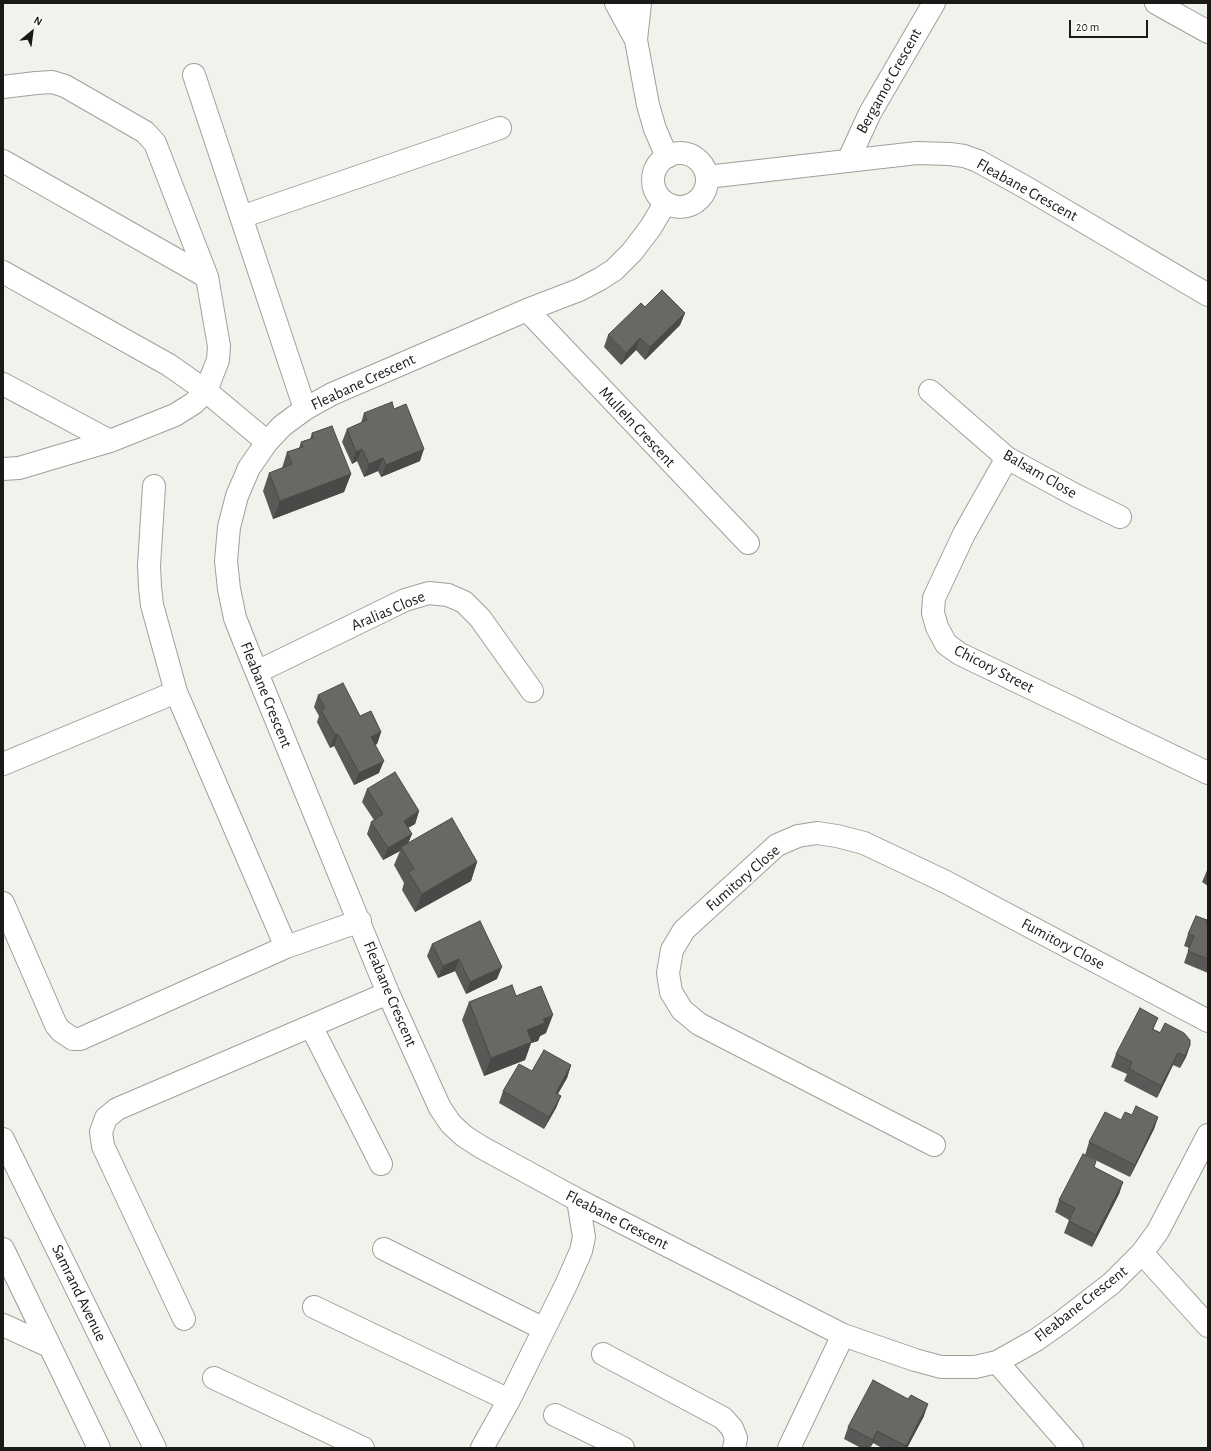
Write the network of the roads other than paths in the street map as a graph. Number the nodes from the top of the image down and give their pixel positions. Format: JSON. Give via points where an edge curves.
{"nodes":[{"id":1,"x":616,"y":3,"type":"edge"},
{"id":2,"x":640,"y":3,"type":"edge"},
{"id":3,"x":934,"y":3,"type":"edge"},
{"id":4,"x":1156,"y":3,"type":"edge"},
{"id":5,"x":1208,"y":32,"type":"edge"},
{"id":6,"x":636,"y":40,"type":"junction"},
{"id":7,"x":194,"y":75,"type":"dead end"},
{"id":8,"x":3,"y":87,"type":"edge"},
{"id":9,"x":500,"y":128,"type":"dead end"},
{"id":10,"x":667,"y":157,"type":"junction"},
{"id":11,"x":3,"y":161,"type":"edge"},
{"id":12,"x":848,"y":161,"type":"junction"},
{"id":13,"x":708,"y":178,"type":"junction"},
{"id":14,"x":665,"y":203,"type":"junction"},
{"id":15,"x":241,"y":217,"type":"junction"},
{"id":16,"x":3,"y":272,"type":"edge"},
{"id":17,"x":207,"y":277,"type":"junction"},
{"id":18,"x":1208,"y":295,"type":"edge"},
{"id":19,"x":527,"y":310,"type":"junction"},
{"id":20,"x":3,"y":384,"type":"edge"},
{"id":21,"x":206,"y":391,"type":"junction"},
{"id":22,"x":930,"y":391,"type":"dead end"},
{"id":23,"x":304,"y":409,"type":"junction"},
{"id":24,"x":110,"y":441,"type":"junction"},
{"id":25,"x":267,"y":442,"type":"junction"},
{"id":26,"x":1007,"y":458,"type":"junction"},
{"id":27,"x":3,"y":469,"type":"edge"},
{"id":28,"x":154,"y":486,"type":"dead end"},
{"id":29,"x":1120,"y":517,"type":"dead end"},
{"id":30,"x":748,"y":544,"type":"dead end"},
{"id":31,"x":257,"y":672,"type":"junction"},
{"id":32,"x":532,"y":691,"type":"dead end"},
{"id":33,"x":176,"y":692,"type":"junction"},
{"id":34,"x":3,"y":764,"type":"edge"},
{"id":35,"x":1208,"y":773,"type":"edge"},
{"id":36,"x":3,"y":903,"type":"edge"},
{"id":37,"x":360,"y":921,"type":"junction"},
{"id":38,"x":286,"y":947,"type":"junction"},
{"id":39,"x":388,"y":992,"type":"junction"},
{"id":40,"x":1208,"y":1021,"type":"edge"},
{"id":41,"x":311,"y":1026,"type":"junction"},
{"id":42,"x":1208,"y":1134,"type":"edge"},
{"id":43,"x":3,"y":1139,"type":"edge"},
{"id":44,"x":934,"y":1145,"type":"dead end"},
{"id":45,"x":381,"y":1164,"type":"dead end"},
{"id":46,"x":578,"y":1200,"type":"junction"},
{"id":47,"x":3,"y":1249,"type":"edge"},
{"id":48,"x":384,"y":1249,"type":"dead end"},
{"id":49,"x":1142,"y":1253,"type":"junction"},
{"id":50,"x":314,"y":1307,"type":"dead end"},
{"id":51,"x":184,"y":1319,"type":"dead end"},
{"id":52,"x":3,"y":1325,"type":"edge"},
{"id":53,"x":1208,"y":1326,"type":"edge"},
{"id":54,"x":544,"y":1329,"type":"junction"},
{"id":55,"x":843,"y":1335,"type":"junction"},
{"id":56,"x":49,"y":1346,"type":"junction"},
{"id":57,"x":603,"y":1354,"type":"dead end"},
{"id":58,"x":997,"y":1362,"type":"junction"},
{"id":59,"x":214,"y":1378,"type":"dead end"},
{"id":60,"x":509,"y":1400,"type":"junction"},
{"id":61,"x":555,"y":1415,"type":"dead end"},
{"id":62,"x":98,"y":1448,"type":"edge"},
{"id":63,"x":155,"y":1448,"type":"edge"},
{"id":64,"x":363,"y":1448,"type":"edge"},
{"id":65,"x":482,"y":1448,"type":"edge"},
{"id":66,"x":623,"y":1448,"type":"edge"},
{"id":67,"x":734,"y":1448,"type":"edge"},
{"id":68,"x":790,"y":1448,"type":"edge"},
{"id":69,"x":1072,"y":1448,"type":"edge"}],
"edges":[{"from":1,"to":6,"type":"street"},
{"from":2,"to":6,"type":"street"},
{"from":3,"to":12,"type":"street","name":"Bergamot Crescent","via":[[870,113]]},
{"from":4,"to":5,"type":"street"},
{"from":6,"to":10,"type":"street","via":[[648,105]]},
{"from":7,"to":15,"type":"street"},
{"from":8,"to":17,"type":"street","via":[[52,82],[65,86],[145,132],[160,153]]},
{"from":9,"to":15,"type":"street"},
{"from":10,"to":13,"type":"street","via":[[683,153],[695,158],[703,166]]},
{"from":10,"to":14,"type":"street","via":[[661,160],[654,171],[653,183],[657,195]]},
{"from":11,"to":17,"type":"street"},
{"from":12,"to":13,"type":"street","name":"Fleabane Crescent"},
{"from":12,"to":18,"type":"street","name":"Fleabane Crescent","via":[[917,153],[950,154],[978,161]]},
{"from":13,"to":14,"type":"street","via":[[706,190],[700,200],[689,206],[677,208]]},
{"from":14,"to":19,"type":"street","name":"Fleabane Crescent","via":[[637,246],[614,270],[580,290]]},
{"from":15,"to":23,"type":"street"},
{"from":16,"to":21,"type":"street","via":[[169,365]]},
{"from":17,"to":21,"type":"street","via":[[219,346],[218,360]]},
{"from":19,"to":23,"type":"street","name":"Fleabane Crescent","via":[[332,394]]},
{"from":19,"to":30,"type":"street","name":"MulleIn Crescent"},
{"from":20,"to":24,"type":"street"},
{"from":21,"to":24,"type":"street","via":[[194,403],[175,415]]},
{"from":21,"to":25,"type":"street"},
{"from":22,"to":26,"type":"street","name":"Balsam Close"},
{"from":23,"to":25,"type":"street","name":"Fleabane Crescent"},
{"from":24,"to":27,"type":"street","via":[[19,468]]},
{"from":25,"to":31,"type":"street","name":"Fleabane Crescent","via":[[249,468],[237,496],[229,527],[226,561],[235,618]]},
{"from":26,"to":29,"type":"street","name":"Balsam Close"},
{"from":26,"to":35,"type":"street","name":"Chicory Street","via":[[964,534],[934,598],[933,613],[936,627],[946,644],[960,654]]},
{"from":28,"to":33,"type":"street","via":[[150,587],[152,605]]},
{"from":31,"to":32,"type":"street","name":"Aralias Close","via":[[405,600],[429,593],[448,595],[464,602],[480,618]]},
{"from":31,"to":37,"type":"street","name":"Fleabane Crescent"},
{"from":33,"to":34,"type":"street"},
{"from":33,"to":38,"type":"street"},
{"from":36,"to":38,"type":"street","via":[[56,1025],[73,1039],[80,1039]]},
{"from":37,"to":38,"type":"street"},
{"from":37,"to":39,"type":"street","name":"Fleabane Crescent"},
{"from":39,"to":41,"type":"street"},
{"from":39,"to":46,"type":"street","name":"Fleabane Crescent","via":[[440,1108],[451,1124],[481,1147]]},
{"from":40,"to":44,"type":"street","name":"Fumitory Close","via":[[946,882],[864,843],[817,833],[798,836],[777,845],[684,930],[672,950],[668,973],[671,992],[682,1010],[699,1024]]},
{"from":41,"to":45,"type":"street"},
{"from":41,"to":51,"type":"street","via":[[117,1109],[106,1118],[101,1132],[103,1146]]},
{"from":42,"to":49,"type":"street","name":"Fleabane Crescent","via":[[1158,1231]]},
{"from":43,"to":63,"type":"street","name":"Samrand Avenue"},
{"from":46,"to":54,"type":"street","via":[[584,1236],[581,1251]]},
{"from":46,"to":55,"type":"street","name":"Fleabane Crescent"},
{"from":47,"to":56,"type":"street"},
{"from":48,"to":54,"type":"street"},
{"from":49,"to":53,"type":"street"},
{"from":49,"to":58,"type":"street","name":"Fleabane Crescent","via":[[1112,1283],[1063,1322]]},
{"from":50,"to":60,"type":"street"},
{"from":52,"to":56,"type":"street"},
{"from":54,"to":60,"type":"street"},
{"from":55,"to":58,"type":"street","name":"Fleabane Crescent","via":[[941,1367],[975,1368]]},
{"from":55,"to":68,"type":"street"},
{"from":56,"to":62,"type":"street"},
{"from":57,"to":67,"type":"street","via":[[723,1418],[732,1428],[736,1438]]},
{"from":58,"to":69,"type":"street"},
{"from":59,"to":64,"type":"street"},
{"from":60,"to":65,"type":"street"},
{"from":61,"to":66,"type":"street"}]}
